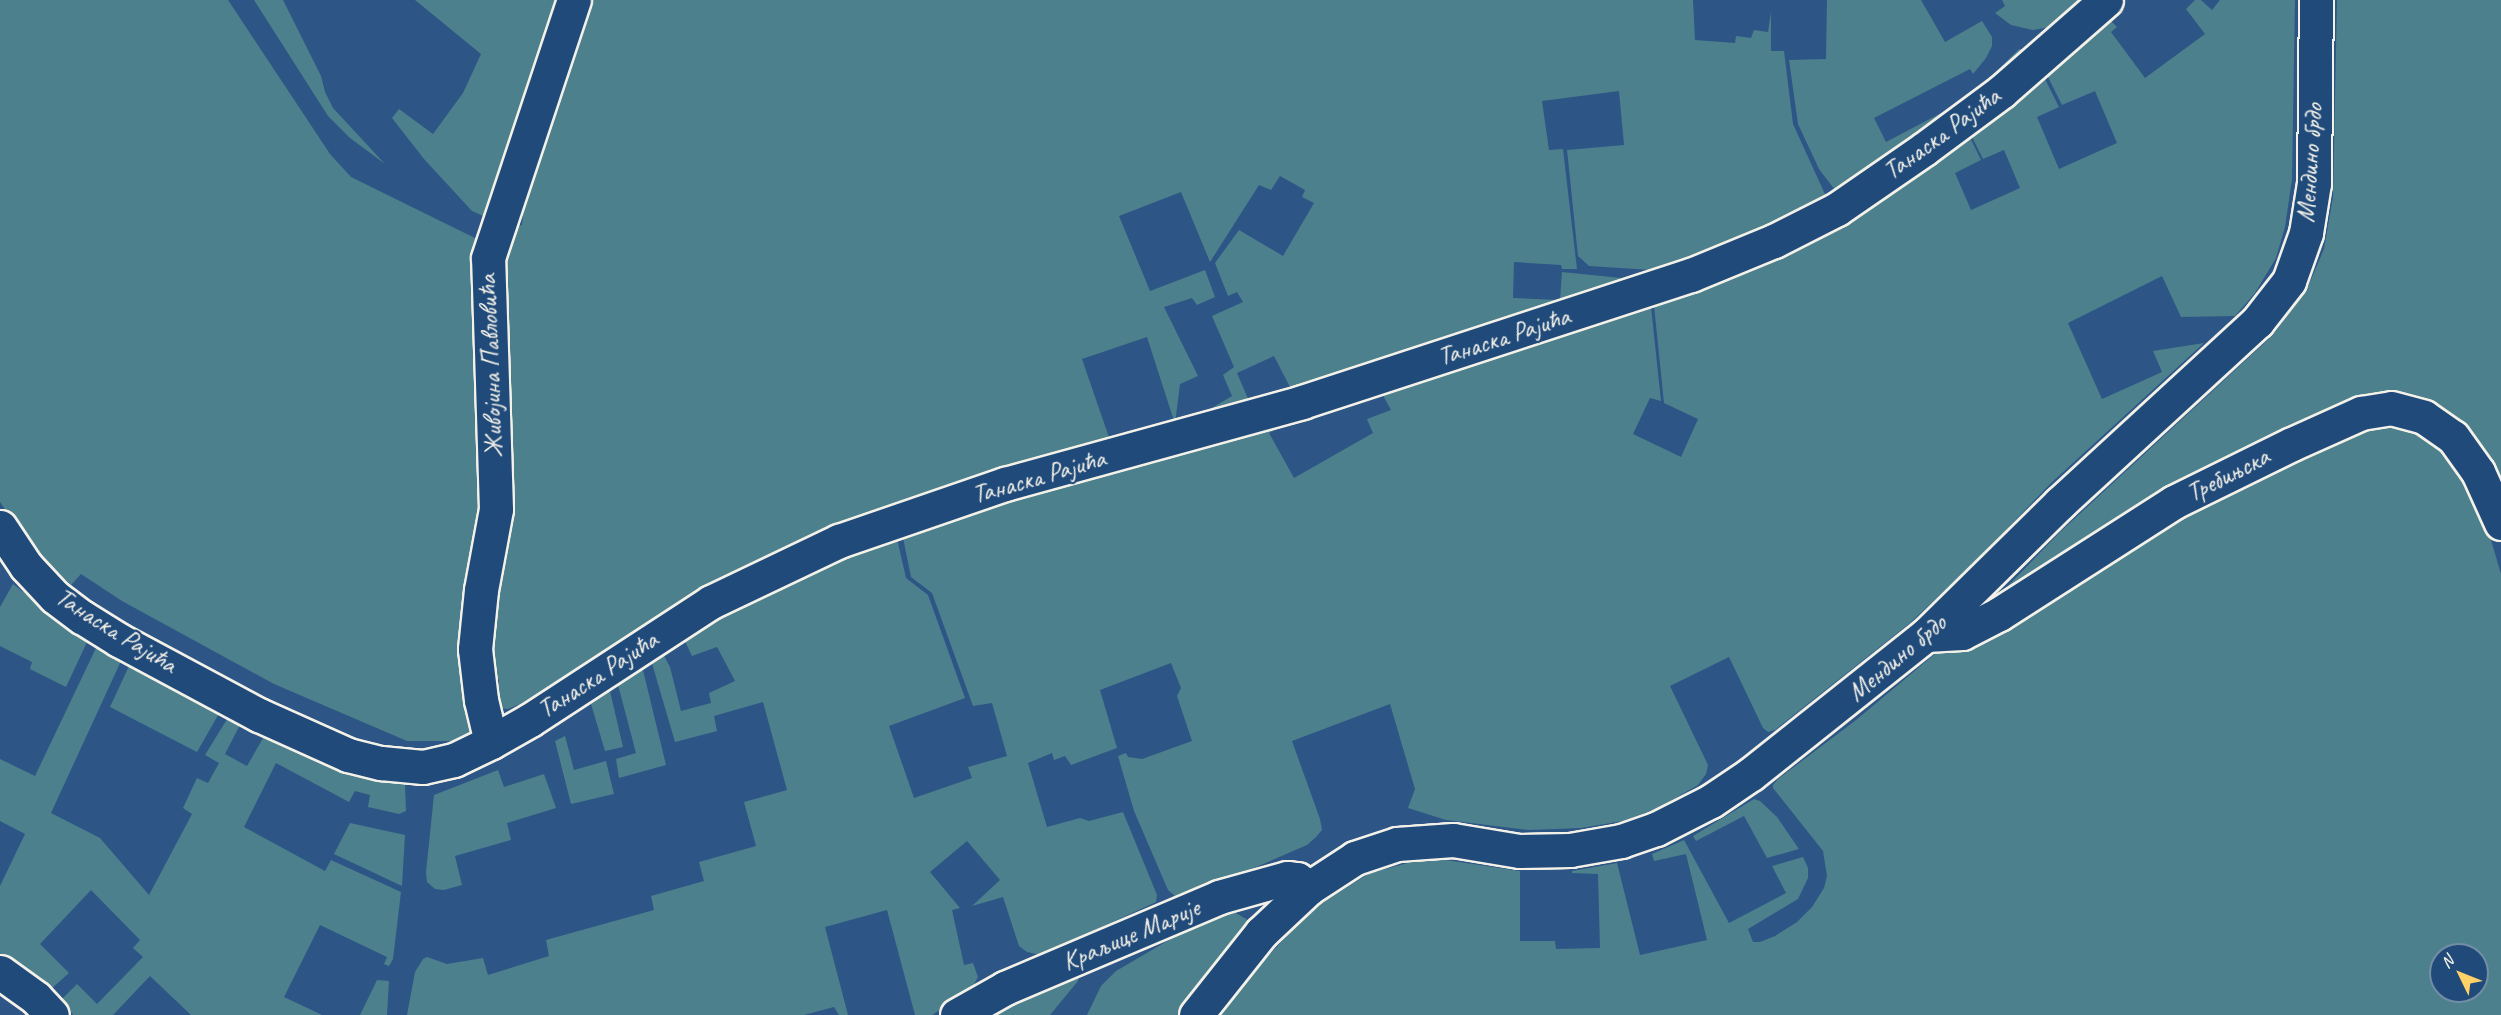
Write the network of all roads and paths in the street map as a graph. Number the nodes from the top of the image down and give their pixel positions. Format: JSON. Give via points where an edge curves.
{"nodes":[{"id":1,"x":574,"y":0,"type":"edge"},
{"id":2,"x":2106,"y":0,"type":"edge"},
{"id":3,"x":2316,"y":0,"type":"edge"},
{"id":4,"x":2501,"y":523,"type":"edge"},
{"id":5,"x":0,"y":527,"type":"edge"},
{"id":6,"x":1926,"y":635,"type":"junction"},
{"id":7,"x":491,"y":742,"type":"junction"},
{"id":8,"x":1309,"y":888,"type":"junction"},
{"id":9,"x":0,"y":972,"type":"edge"},
{"id":10,"x":52,"y":1015,"type":"edge"},
{"id":11,"x":957,"y":1015,"type":"edge"},
{"id":12,"x":1196,"y":1015,"type":"edge"}],
"edges":[{"from":1,"to":7,"type":"street","name":"Живојина Павловића","via":[[488,258],[496,509],[475,650]]},
{"from":2,"to":7,"type":"street","name":"Танаска Рајића","via":[[2002,91],[1924,149],[1837,209],[1774,241],[1692,275],[1302,402],[1005,484],[839,541],[711,602]]},
{"from":3,"to":6,"type":"street","name":"Мендино брдо","via":[[2314,183],[2306,233],[2289,281],[2257,322],[2060,503]]},
{"from":4,"to":6,"type":"street","name":"Требињска","via":[[2478,472],[2453,437],[2424,417],[2391,408],[2361,413],[2174,502],[1999,614],[1962,633]]},
{"from":5,"to":7,"type":"street","name":"Танаска Рајића","via":[[26,566],[55,597],[82,617],[259,715],[348,755],[381,764],[423,767],[453,760]]},
{"from":6,"to":8,"type":"street","name":"Мендино брдо","via":[[1751,774],[1711,801],[1656,829],[1621,841],[1570,850],[1519,851],[1453,840],[1397,844],[1355,858]]},
{"from":8,"to":11,"type":"street","name":"Краљице Марије","via":[[1297,879],[1287,878],[1219,897],[1005,988]]},
{"from":8,"to":12,"type":"street","name":"Мендино брдо","via":[[1261,933]]},
{"from":9,"to":10,"type":"street"}]}
